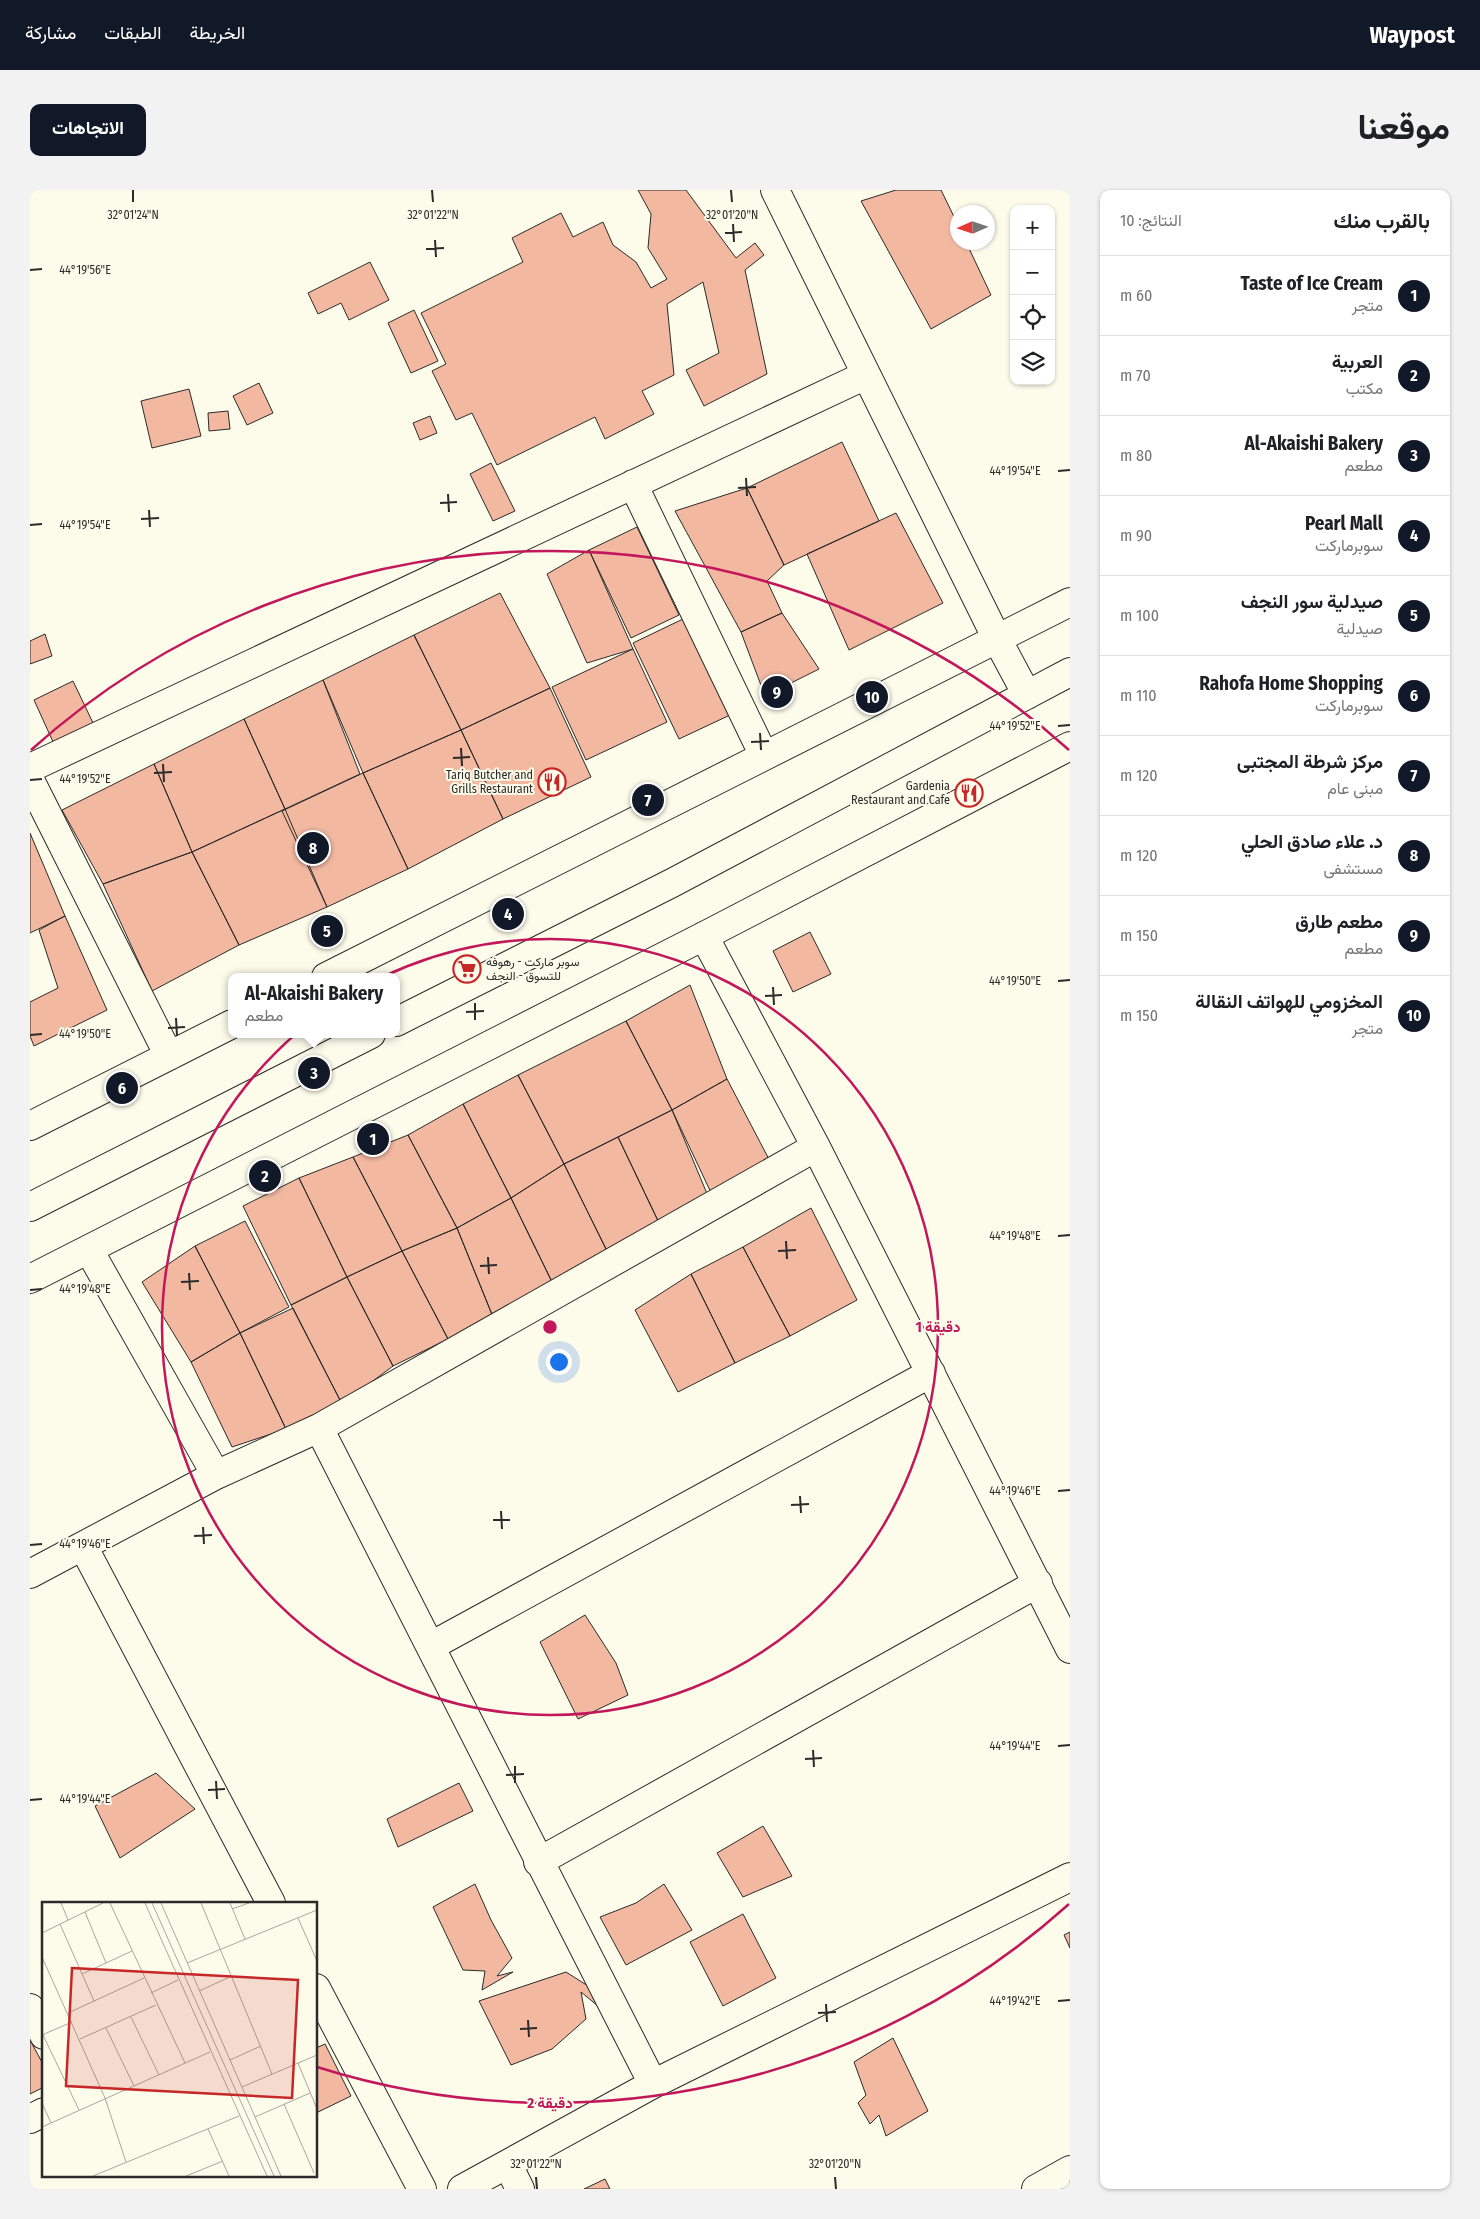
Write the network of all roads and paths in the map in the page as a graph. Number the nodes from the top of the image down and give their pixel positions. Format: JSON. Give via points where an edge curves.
{"nodes":[{"id":1,"x":775,"y":190,"type":"edge"},
{"id":2,"x":866,"y":375,"type":"junction"},
{"id":3,"x":633,"y":484,"type":"junction"},
{"id":4,"x":1070,"y":602,"type":"edge"},
{"id":5,"x":997,"y":639,"type":"junction"},
{"id":6,"x":1070,"y":672,"type":"edge"},
{"id":7,"x":1027,"y":696,"type":"junction"},
{"id":8,"x":1070,"y":746,"type":"edge"},
{"id":9,"x":764,"y":756,"type":"junction"},
{"id":10,"x":30,"y":768,"type":"edge"},
{"id":11,"x":30,"y":780,"type":"edge"},
{"id":12,"x":704,"y":936,"type":"junction"},
{"id":13,"x":340,"y":973,"type":"edge"},
{"id":14,"x":400,"y":1020,"type":"edge"},
{"id":15,"x":228,"y":1026,"type":"edge"},
{"id":16,"x":363,"y":1038,"type":"edge"},
{"id":17,"x":168,"y":1056,"type":"junction"},
{"id":18,"x":30,"y":1126,"type":"edge"},
{"id":19,"x":816,"y":1147,"type":"junction"},
{"id":20,"x":30,"y":1207,"type":"edge"},
{"id":21,"x":89,"y":1250,"type":"junction"},
{"id":22,"x":30,"y":1279,"type":"edge"},
{"id":23,"x":931,"y":1373,"type":"junction"},
{"id":24,"x":319,"y":1428,"type":"junction"},
{"id":25,"x":216,"y":1475,"type":"junction"},
{"id":26,"x":83,"y":1546,"type":"junction"},
{"id":27,"x":30,"y":1574,"type":"edge"},
{"id":28,"x":1038,"y":1584,"type":"junction"},
{"id":29,"x":431,"y":1646,"type":"junction"},
{"id":30,"x":1070,"y":1649,"type":"edge"},
{"id":31,"x":538,"y":1862,"type":"junction"},
{"id":32,"x":1070,"y":1877,"type":"edge"},
{"id":33,"x":270,"y":1902,"type":"edge"},
{"id":34,"x":318,"y":1992,"type":"edge"},
{"id":35,"x":30,"y":2008,"type":"edge"},
{"id":36,"x":42,"y":2030,"type":"edge"},
{"id":37,"x":653,"y":2084,"type":"junction"},
{"id":38,"x":42,"y":2113,"type":"edge"},
{"id":39,"x":30,"y":2119,"type":"edge"},
{"id":40,"x":508,"y":2165,"type":"junction"},
{"id":41,"x":1070,"y":2170,"type":"edge"},
{"id":42,"x":422,"y":2189,"type":"edge"},
{"id":43,"x":462,"y":2189,"type":"edge"},
{"id":44,"x":520,"y":2189,"type":"edge"},
{"id":45,"x":1036,"y":2189,"type":"edge"}],
"edges":[{"from":1,"to":2,"type":"street"},
{"from":2,"to":3,"type":"street"},
{"from":2,"to":5,"type":"street"},
{"from":3,"to":9,"type":"street"},
{"from":3,"to":10,"type":"street"},
{"from":4,"to":5,"type":"street"},
{"from":5,"to":7,"type":"street"},
{"from":5,"to":9,"type":"street"},
{"from":6,"to":7,"type":"street"},
{"from":7,"to":14,"type":"street","via":[[672,883]]},
{"from":8,"to":12,"type":"street"},
{"from":9,"to":13,"type":"street"},
{"from":11,"to":17,"type":"street"},
{"from":12,"to":19,"type":"street"},
{"from":12,"to":21,"type":"street"},
{"from":15,"to":17,"type":"street"},
{"from":16,"to":20,"type":"street"},
{"from":17,"to":18,"type":"street"},
{"from":19,"to":23,"type":"street"},
{"from":19,"to":24,"type":"street"},
{"from":21,"to":22,"type":"street"},
{"from":21,"to":25,"type":"street"},
{"from":23,"to":28,"type":"street"},
{"from":23,"to":29,"type":"street"},
{"from":24,"to":25,"type":"street"},
{"from":24,"to":29,"type":"street"},
{"from":25,"to":26,"type":"street"},
{"from":26,"to":27,"type":"street"},
{"from":26,"to":33,"type":"street"},
{"from":28,"to":30,"type":"street"},
{"from":28,"to":31,"type":"street"},
{"from":29,"to":31,"type":"street"},
{"from":31,"to":37,"type":"street"},
{"from":32,"to":37,"type":"street"},
{"from":34,"to":42,"type":"street"},
{"from":35,"to":36,"type":"street"},
{"from":37,"to":40,"type":"street"},
{"from":38,"to":39,"type":"street"},
{"from":40,"to":43,"type":"street"},
{"from":40,"to":44,"type":"street"},
{"from":41,"to":45,"type":"street"}]}
